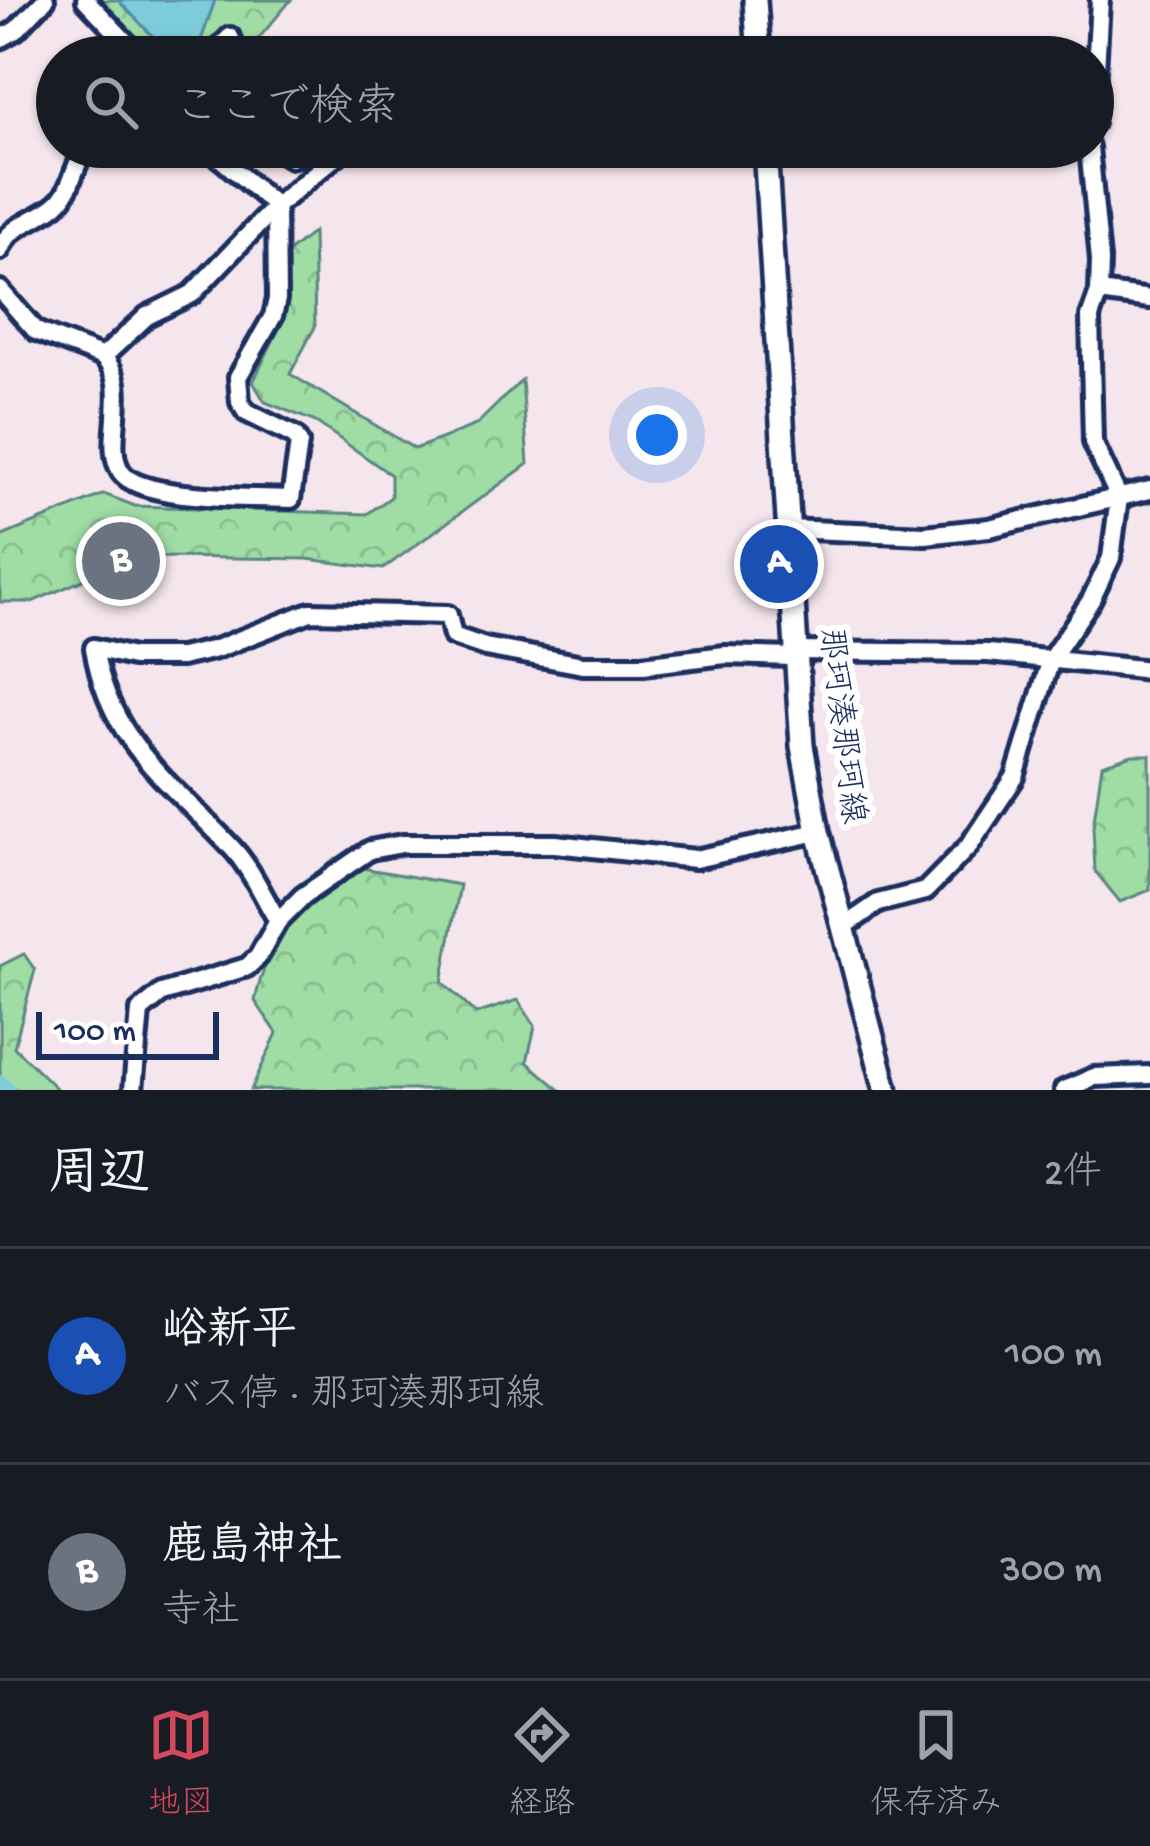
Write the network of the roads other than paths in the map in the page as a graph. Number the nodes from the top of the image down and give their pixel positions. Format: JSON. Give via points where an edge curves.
{"nodes":[{"id":1,"x":44,"y":0,"type":"edge"},
{"id":2,"x":86,"y":0,"type":"edge"},
{"id":3,"x":755,"y":0,"type":"edge"},
{"id":4,"x":1100,"y":0,"type":"edge"},
{"id":5,"x":120,"y":36,"type":"edge"},
{"id":6,"x":758,"y":36,"type":"edge"},
{"id":7,"x":1098,"y":36,"type":"edge"},
{"id":8,"x":0,"y":39,"type":"edge"},
{"id":9,"x":74,"y":168,"type":"edge"},
{"id":10,"x":232,"y":168,"type":"edge"},
{"id":11,"x":322,"y":168,"type":"edge"},
{"id":12,"x":766,"y":168,"type":"edge"},
{"id":13,"x":1090,"y":168,"type":"edge"},
{"id":14,"x":276,"y":206,"type":"junction"},
{"id":15,"x":1,"y":242,"type":"edge"},
{"id":16,"x":0,"y":290,"type":"edge"},
{"id":17,"x":1099,"y":292,"type":"junction"},
{"id":18,"x":1150,"y":299,"type":"edge"},
{"id":19,"x":103,"y":357,"type":"junction"},
{"id":20,"x":1150,"y":490,"type":"edge"},
{"id":21,"x":1118,"y":498,"type":"junction"},
{"id":22,"x":787,"y":529,"type":"junction"},
{"id":23,"x":793,"y":654,"type":"junction"},
{"id":24,"x":1051,"y":659,"type":"junction"},
{"id":25,"x":1150,"y":670,"type":"edge"},
{"id":26,"x":818,"y":832,"type":"junction"},
{"id":27,"x":278,"y":921,"type":"junction"},
{"id":28,"x":842,"y":928,"type":"junction"},
{"id":29,"x":1150,"y":1075,"type":"edge"},
{"id":30,"x":133,"y":1090,"type":"edge"},
{"id":31,"x":886,"y":1090,"type":"edge"},
{"id":32,"x":1064,"y":1090,"type":"edge"}],
"edges":[{"from":1,"to":8,"type":"street"},
{"from":2,"to":5,"type":"street"},
{"from":3,"to":6,"type":"main road"},
{"from":4,"to":7,"type":"street"},
{"from":9,"to":15,"type":"street","via":[[56,206]]},
{"from":10,"to":14,"type":"street"},
{"from":11,"to":14,"type":"street"},
{"from":12,"to":22,"type":"main road","name":"那珂湊那珂線"},
{"from":13,"to":17,"type":"street"},
{"from":14,"to":19,"type":"street","via":[[192,294],[147,316]]},
{"from":14,"to":19,"type":"street","via":[[277,298],[237,389],[245,412],[299,442],[291,499],[137,486],[115,452],[116,375]]},
{"from":16,"to":19,"type":"street","via":[[36,332]]},
{"from":17,"to":18,"type":"street"},
{"from":17,"to":21,"type":"street","via":[[1090,317],[1093,442]]},
{"from":20,"to":21,"type":"street"},
{"from":21,"to":22,"type":"street","via":[[925,536]]},
{"from":21,"to":24,"type":"street","via":[[1111,558]]},
{"from":22,"to":23,"type":"main road","name":"那珂湊那珂線"},
{"from":23,"to":24,"type":"street"},
{"from":23,"to":26,"type":"main road","name":"那珂湊那珂線"},
{"from":23,"to":27,"type":"street","via":[[583,665],[453,636],[448,615],[329,611],[182,657],[94,648],[101,683],[134,748],[238,854]]},
{"from":24,"to":25,"type":"street"},
{"from":24,"to":28,"type":"street","via":[[1015,777],[969,846],[926,891],[878,903]]},
{"from":26,"to":27,"type":"street","via":[[695,859],[555,844],[387,847],[352,861]]},
{"from":26,"to":28,"type":"main road","name":"那珂湊那珂線"},
{"from":27,"to":30,"type":"street","via":[[247,967],[162,993],[140,1011]]},
{"from":28,"to":31,"type":"main road","name":"那珂湊那珂線"},
{"from":29,"to":32,"type":"street","via":[[1094,1077]]}]}
